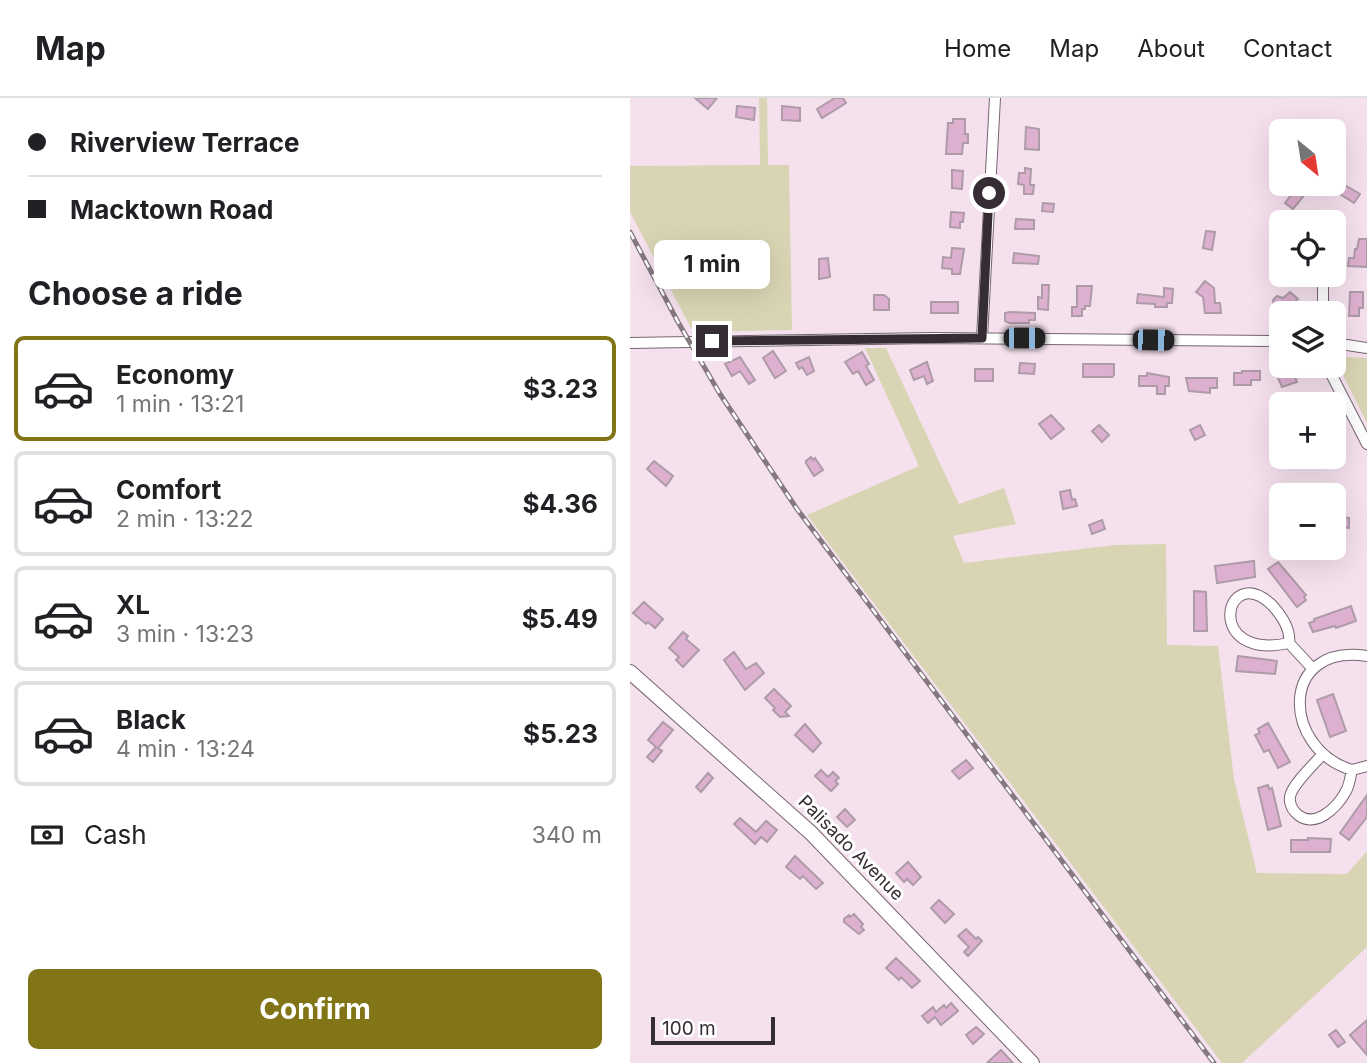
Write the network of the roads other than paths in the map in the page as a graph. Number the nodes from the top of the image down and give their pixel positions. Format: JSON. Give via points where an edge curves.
{"nodes":[{"id":1,"x":995,"y":98,"type":"edge"},
{"id":2,"x":982,"y":338,"type":"junction"},
{"id":3,"x":1269,"y":341,"type":"edge"},
{"id":4,"x":630,"y":343,"type":"edge"},
{"id":5,"x":1346,"y":345,"type":"edge"},
{"id":6,"x":1367,"y":348,"type":"edge"},
{"id":7,"x":1333,"y":378,"type":"edge"},
{"id":8,"x":1367,"y":444,"type":"edge"},
{"id":9,"x":1289,"y":643,"type":"junction"},
{"id":10,"x":1367,"y":656,"type":"edge"},
{"id":11,"x":1313,"y":669,"type":"junction"},
{"id":12,"x":630,"y":672,"type":"edge"},
{"id":13,"x":1322,"y":754,"type":"junction"},
{"id":14,"x":1367,"y":766,"type":"edge"},
{"id":15,"x":1352,"y":770,"type":"junction"},
{"id":16,"x":1032,"y":1063,"type":"edge"}],
"edges":[{"from":1,"to":2,"type":"street"},
{"from":2,"to":3,"type":"street"},
{"from":2,"to":4,"type":"street"},
{"from":5,"to":6,"type":"street"},
{"from":7,"to":8,"type":"street"},
{"from":9,"to":9,"type":"street","via":[[1273,647],[1247,642],[1229,621],[1233,602],[1250,593],[1260,595],[1287,625]]},
{"from":9,"to":11,"type":"street"},
{"from":10,"to":11,"type":"street","via":[[1329,657]]},
{"from":11,"to":13,"type":"street","via":[[1305,679],[1299,708]]},
{"from":12,"to":16,"type":"main road","name":"Palisado Avenue","via":[[811,833]]},
{"from":13,"to":15,"type":"street"},
{"from":13,"to":15,"type":"street","via":[[1290,797],[1296,814],[1304,819],[1332,810],[1348,788]]},
{"from":14,"to":15,"type":"street"}]}
